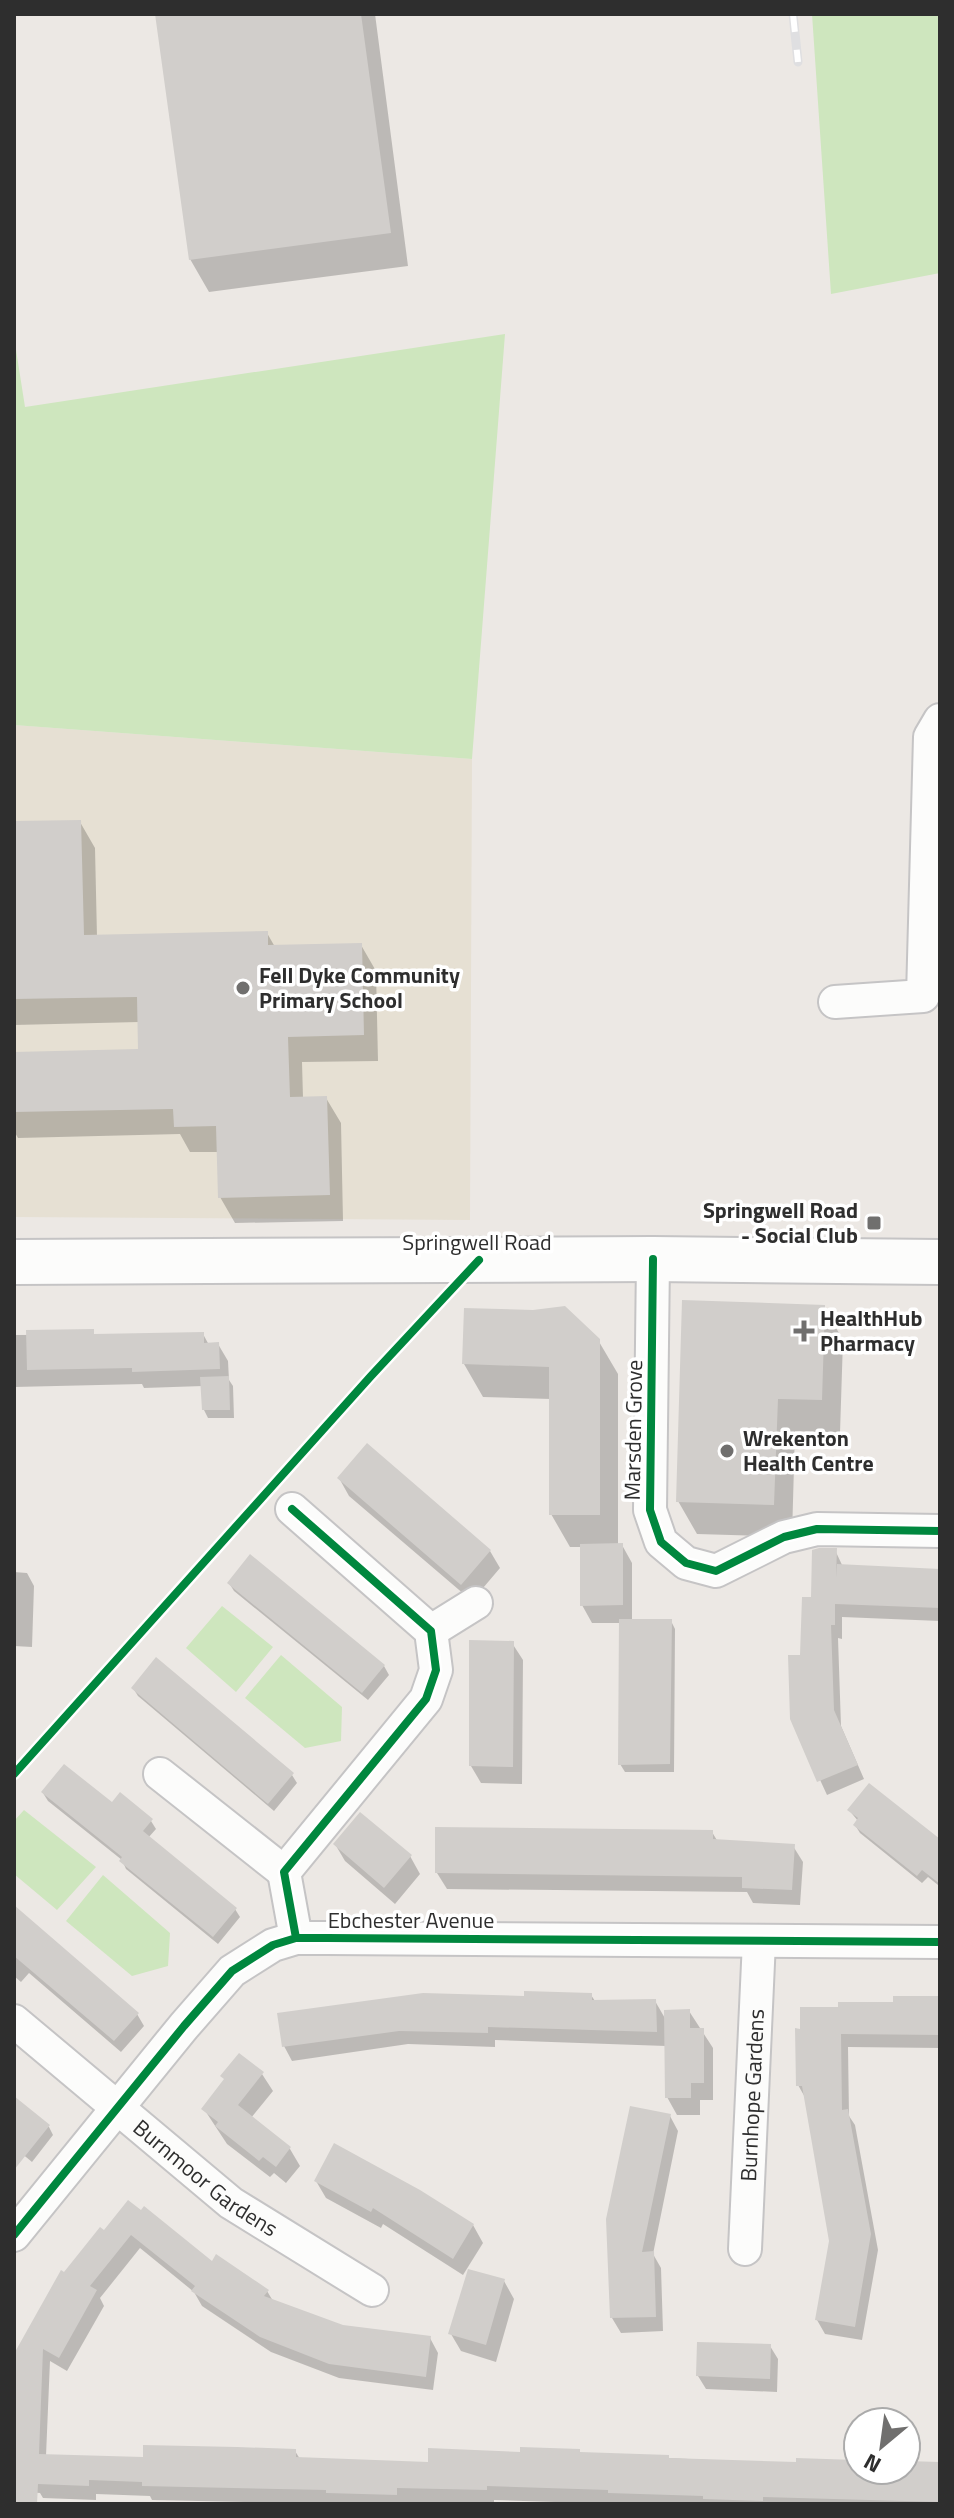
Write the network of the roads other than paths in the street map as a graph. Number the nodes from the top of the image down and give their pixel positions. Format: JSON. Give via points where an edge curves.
{"nodes":[{"id":1,"x":940,"y":720,"type":"edge"},
{"id":2,"x":835,"y":1002,"type":"dead end"},
{"id":3,"x":653,"y":1259,"type":"junction"},
{"id":4,"x":14,"y":1262,"type":"edge"},
{"id":5,"x":940,"y":1262,"type":"edge"},
{"id":6,"x":292,"y":1509,"type":"dead end"},
{"id":7,"x":940,"y":1531,"type":"edge"},
{"id":8,"x":476,"y":1603,"type":"dead end"},
{"id":9,"x":431,"y":1631,"type":"junction"},
{"id":10,"x":160,"y":1774,"type":"dead end"},
{"id":11,"x":284,"y":1872,"type":"junction"},
{"id":12,"x":296,"y":1938,"type":"junction"},
{"id":13,"x":759,"y":1941,"type":"junction"},
{"id":14,"x":940,"y":1942,"type":"edge"},
{"id":15,"x":14,"y":2021,"type":"edge"},
{"id":16,"x":118,"y":2110,"type":"junction"},
{"id":17,"x":14,"y":2235,"type":"edge"},
{"id":18,"x":745,"y":2249,"type":"dead end"},
{"id":19,"x":372,"y":2290,"type":"dead end"}],
"edges":[{"from":1,"to":2,"type":"street","via":[[930,737],[923,996]]},
{"from":3,"to":4,"type":"main road","name":"Springwell Road"},
{"from":3,"to":5,"type":"main road","name":"Springwell Road"},
{"from":3,"to":7,"type":"street","name":"Marsden Grove","via":[[650,1510],[661,1542],[686,1563],[716,1571],[784,1537],[817,1529]]},
{"from":6,"to":9,"type":"street"},
{"from":8,"to":9,"type":"street"},
{"from":9,"to":11,"type":"street","via":[[436,1670],[426,1699]]},
{"from":10,"to":11,"type":"street"},
{"from":11,"to":12,"type":"street"},
{"from":12,"to":13,"type":"street","name":"Ebchester Avenue"},
{"from":12,"to":16,"type":"street","name":"Ebchester Avenue","via":[[273,1945],[232,1971]]},
{"from":13,"to":14,"type":"street","name":"Ebchester Avenue"},
{"from":13,"to":18,"type":"street","name":"Burnhope Gardens"},
{"from":15,"to":16,"type":"street","name":"Burnmoor Gardens"},
{"from":16,"to":17,"type":"street","name":"Ebchester Avenue"},
{"from":16,"to":19,"type":"street","name":"Burnmoor Gardens","via":[[231,2203]]}]}
